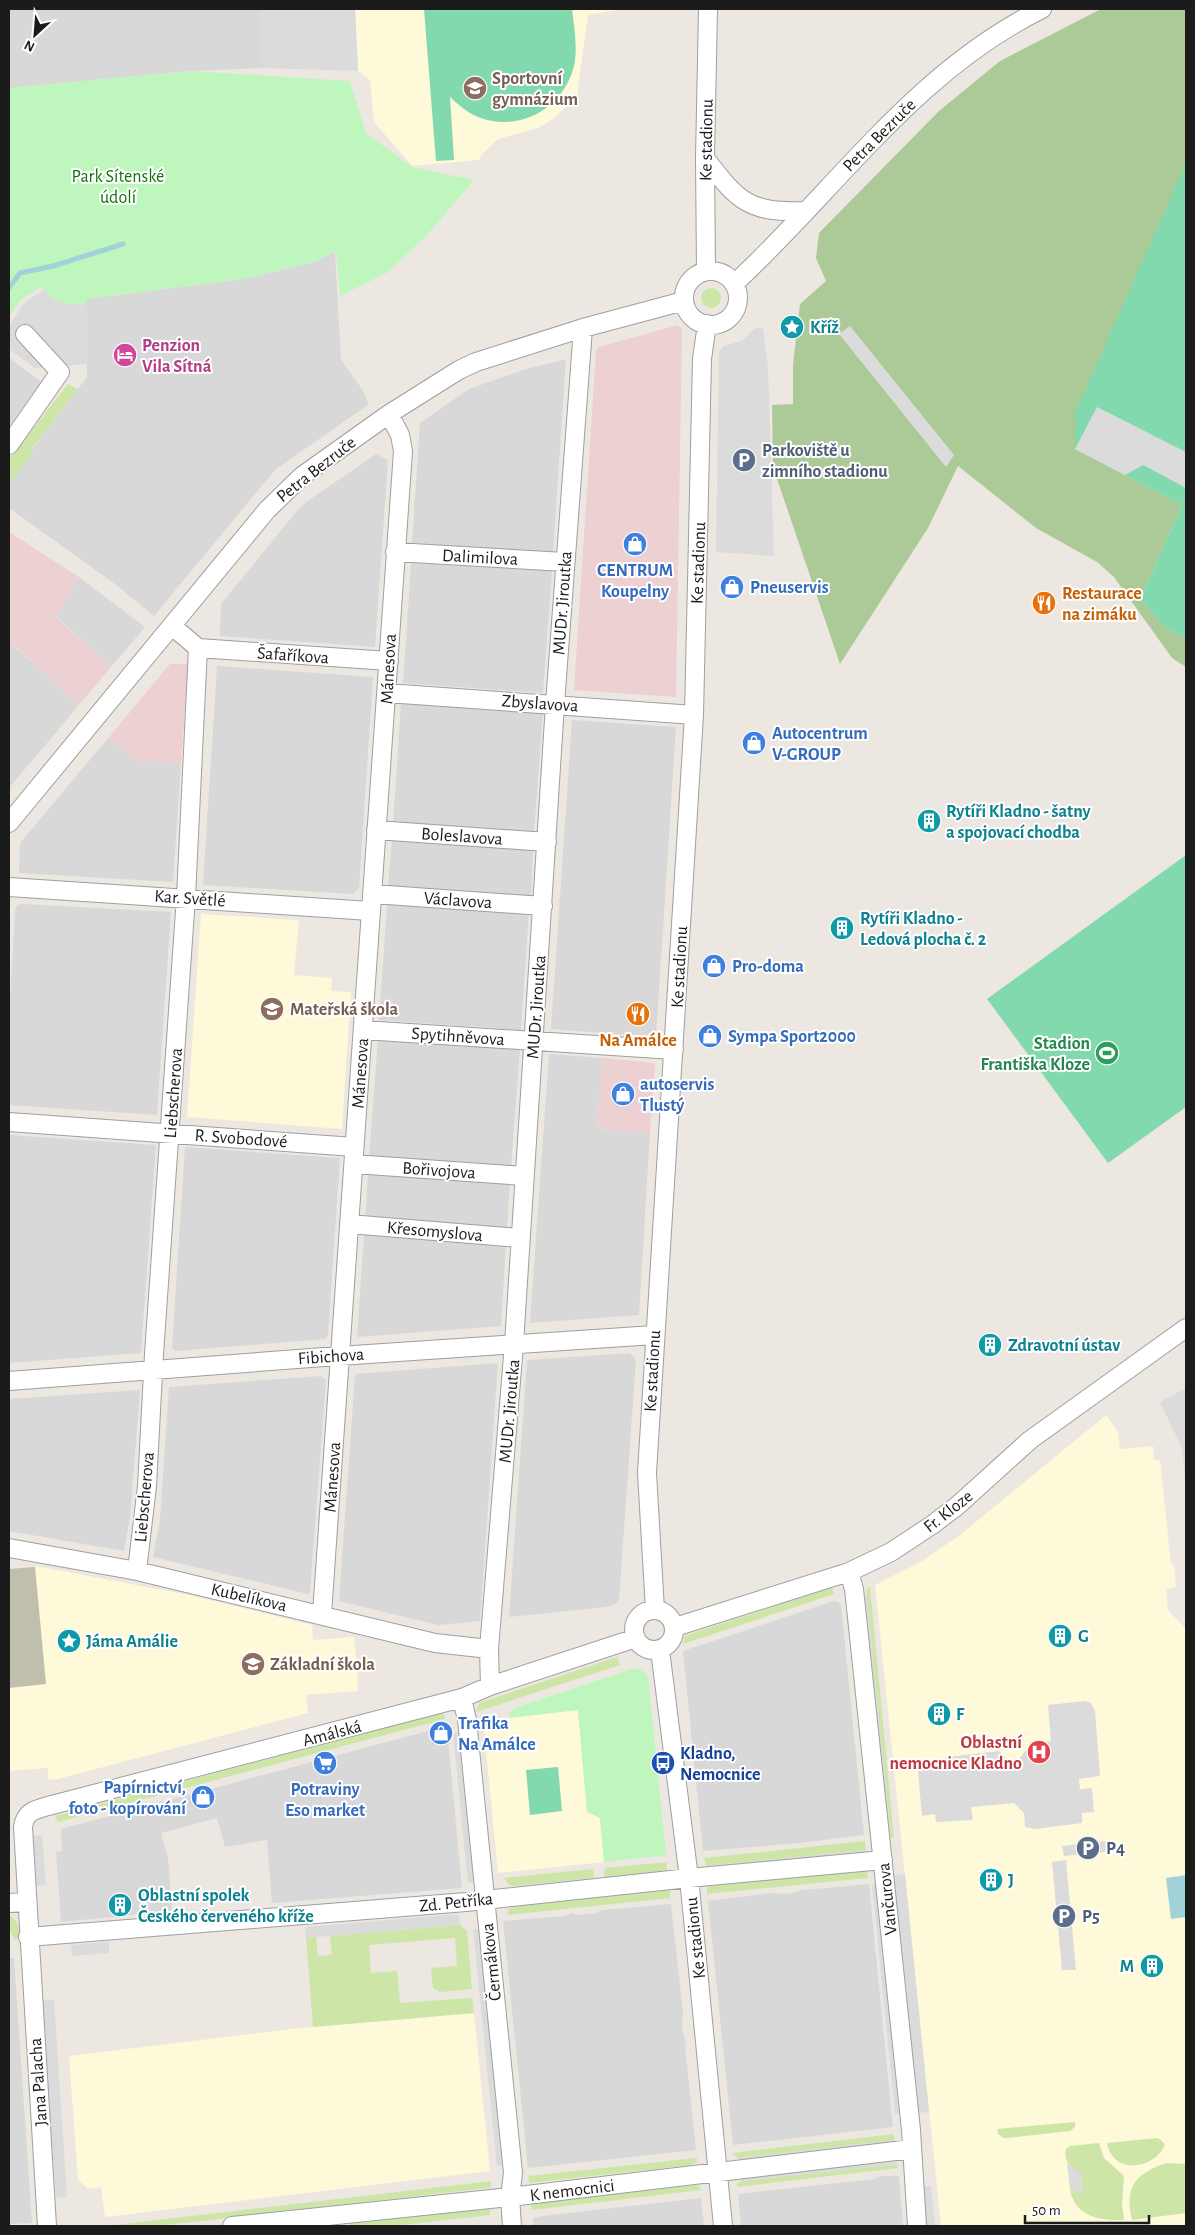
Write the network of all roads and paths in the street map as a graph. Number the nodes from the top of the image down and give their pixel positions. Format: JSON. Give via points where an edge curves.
{"nodes":[{"id":1,"x":708,"y":9,"type":"edge"},
{"id":2,"x":1042,"y":9,"type":"edge"},
{"id":3,"x":704,"y":158,"type":"junction"},
{"id":4,"x":805,"y":211,"type":"junction"},
{"id":5,"x":706,"y":271,"type":"junction"},
{"id":6,"x":734,"y":284,"type":"junction"},
{"id":7,"x":684,"y":301,"type":"junction"},
{"id":8,"x":707,"y":324,"type":"junction"},
{"id":9,"x":583,"y":328,"type":"junction"},
{"id":10,"x":24,"y":334,"type":"dead end"},
{"id":11,"x":389,"y":414,"type":"junction"},
{"id":12,"x":9,"y":445,"type":"edge"},
{"id":13,"x":395,"y":552,"type":"junction"},
{"id":14,"x":565,"y":562,"type":"junction"},
{"id":15,"x":172,"y":626,"type":"junction"},
{"id":16,"x":198,"y":648,"type":"junction"},
{"id":17,"x":389,"y":661,"type":"junction"},
{"id":18,"x":387,"y":693,"type":"junction"},
{"id":19,"x":555,"y":704,"type":"junction"},
{"id":20,"x":694,"y":715,"type":"junction"},
{"id":21,"x":9,"y":823,"type":"edge"},
{"id":22,"x":376,"y":830,"type":"junction"},
{"id":23,"x":547,"y":842,"type":"junction"},
{"id":24,"x":9,"y":886,"type":"edge"},
{"id":25,"x":186,"y":897,"type":"junction"},
{"id":26,"x":372,"y":902,"type":"junction"},
{"id":27,"x":543,"y":906,"type":"junction"},
{"id":28,"x":363,"y":1030,"type":"junction"},
{"id":29,"x":534,"y":1041,"type":"junction"},
{"id":30,"x":674,"y":1050,"type":"junction"},
{"id":31,"x":9,"y":1122,"type":"edge"},
{"id":32,"x":170,"y":1133,"type":"junction"},
{"id":33,"x":354,"y":1146,"type":"junction"},
{"id":34,"x":354,"y":1164,"type":"junction"},
{"id":35,"x":524,"y":1176,"type":"junction"},
{"id":36,"x":349,"y":1224,"type":"junction"},
{"id":37,"x":520,"y":1238,"type":"junction"},
{"id":38,"x":1186,"y":1328,"type":"edge"},
{"id":39,"x":654,"y":1335,"type":"junction"},
{"id":40,"x":514,"y":1344,"type":"junction"},
{"id":41,"x":340,"y":1356,"type":"junction"},
{"id":42,"x":153,"y":1370,"type":"junction"},
{"id":43,"x":9,"y":1381,"type":"edge"},
{"id":44,"x":9,"y":1548,"type":"edge"},
{"id":45,"x":137,"y":1571,"type":"junction"},
{"id":46,"x":849,"y":1572,"type":"junction"},
{"id":47,"x":655,"y":1610,"type":"junction"},
{"id":48,"x":322,"y":1614,"type":"junction"},
{"id":49,"x":675,"y":1628,"type":"junction"},
{"id":50,"x":636,"y":1638,"type":"junction"},
{"id":51,"x":490,"y":1649,"type":"junction"},
{"id":52,"x":660,"y":1650,"type":"junction"},
{"id":53,"x":490,"y":1686,"type":"junction"},
{"id":54,"x":462,"y":1698,"type":"junction"},
{"id":55,"x":26,"y":1815,"type":"joint"},
{"id":56,"x":883,"y":1860,"type":"junction"},
{"id":57,"x":689,"y":1878,"type":"junction"},
{"id":58,"x":485,"y":1900,"type":"junction"},
{"id":59,"x":9,"y":1902,"type":"edge"},
{"id":60,"x":27,"y":1902,"type":"junction"},
{"id":61,"x":28,"y":1937,"type":"junction"},
{"id":62,"x":912,"y":2149,"type":"junction"},
{"id":63,"x":718,"y":2171,"type":"junction"},
{"id":64,"x":510,"y":2197,"type":"junction"},
{"id":65,"x":333,"y":2221,"type":"edge"},
{"id":66,"x":47,"y":2226,"type":"edge"},
{"id":67,"x":232,"y":2226,"type":"edge"},
{"id":68,"x":512,"y":2226,"type":"edge"},
{"id":69,"x":723,"y":2226,"type":"edge"},
{"id":70,"x":918,"y":2226,"type":"edge"}],
"edges":[{"from":1,"to":3,"type":"street","name":"Ke stadionu"},
{"from":2,"to":4,"type":"street","name":"Petra Bezruče","via":[[984,41],[950,67],[908,104]]},
{"from":3,"to":4,"type":"street","via":[[730,190],[753,206],[772,211]]},
{"from":3,"to":5,"type":"street","name":"Ke stadionu"},
{"from":4,"to":6,"type":"street","name":"Petra Bezruče"},
{"from":5,"to":6,"type":"street","via":[[722,273]]},
{"from":5,"to":7,"type":"street","via":[[690,282]]},
{"from":6,"to":8,"type":"street","via":[[738,298],[734,313],[722,322]]},
{"from":7,"to":8,"type":"street","via":[[694,318]]},
{"from":7,"to":9,"type":"street","name":"Petra Bezruče"},
{"from":8,"to":20,"type":"street","name":"Ke stadionu","via":[[702,359]]},
{"from":9,"to":11,"type":"street","name":"Petra Bezruče","via":[[476,362],[437,382]]},
{"from":9,"to":14,"type":"street","name":"MUDr. Jiroutka"},
{"from":10,"to":12,"type":"street","via":[[60,372]]},
{"from":11,"to":13,"type":"street","name":"Mánesova","via":[[400,435],[403,451]]},
{"from":11,"to":15,"type":"street","name":"Petra Bezruče","via":[[287,489]]},
{"from":13,"to":14,"type":"street","name":"Dalimilova"},
{"from":13,"to":17,"type":"street","name":"Mánesova"},
{"from":14,"to":19,"type":"street","name":"MUDr. Jiroutka"},
{"from":15,"to":16,"type":"street"},
{"from":15,"to":21,"type":"street","name":"Petra Bezruče"},
{"from":16,"to":17,"type":"street","name":"Šafaříkova"},
{"from":16,"to":25,"type":"street","name":"Liebscherova"},
{"from":17,"to":18,"type":"street","name":"Mánesova"},
{"from":18,"to":19,"type":"street","name":"Zbyslavova"},
{"from":18,"to":22,"type":"street","name":"Mánesova"},
{"from":19,"to":20,"type":"street","name":"Zbyslavova"},
{"from":19,"to":23,"type":"street","name":"MUDr. Jiroutka"},
{"from":20,"to":30,"type":"street","name":"Ke stadionu"},
{"from":22,"to":23,"type":"street","name":"Boleslavova"},
{"from":22,"to":26,"type":"street","name":"Mánesova"},
{"from":23,"to":27,"type":"street","name":"MUDr. Jiroutka"},
{"from":24,"to":25,"type":"street","name":"Kar. Světlé"},
{"from":25,"to":26,"type":"street","name":"Kar. Světlé"},
{"from":25,"to":32,"type":"street","name":"Liebscherova"},
{"from":26,"to":27,"type":"street","name":"Václavova"},
{"from":26,"to":28,"type":"street","name":"Mánesova"},
{"from":27,"to":29,"type":"street","name":"MUDr. Jiroutka"},
{"from":28,"to":29,"type":"street","name":"Spytihněvova"},
{"from":28,"to":33,"type":"street","name":"Mánesova"},
{"from":29,"to":30,"type":"street","name":"Spytihněvova"},
{"from":29,"to":35,"type":"street","name":"MUDr. Jiroutka"},
{"from":30,"to":39,"type":"street","name":"Ke stadionu"},
{"from":31,"to":32,"type":"street","name":"R. Svobodové"},
{"from":32,"to":33,"type":"street","name":"R. Svobodové"},
{"from":32,"to":42,"type":"street","name":"Liebscherova"},
{"from":33,"to":34,"type":"street","name":"Mánesova"},
{"from":34,"to":35,"type":"street","name":"Bořivojova"},
{"from":34,"to":36,"type":"street","name":"Mánesova"},
{"from":35,"to":37,"type":"street","name":"MUDr. Jiroutka"},
{"from":36,"to":37,"type":"street","name":"Křesomyslova"},
{"from":36,"to":41,"type":"street","name":"Mánesova"},
{"from":37,"to":40,"type":"street","name":"MUDr. Jiroutka"},
{"from":38,"to":46,"type":"street","name":"Fr. Kloze","via":[[1030,1440],[932,1526],[891,1552]]},
{"from":39,"to":40,"type":"street","name":"Fibichova"},
{"from":39,"to":47,"type":"street","name":"Ke stadionu","via":[[647,1474]]},
{"from":40,"to":41,"type":"street","name":"Fibichova"},
{"from":40,"to":51,"type":"street","name":"MUDr. Jiroutka"},
{"from":41,"to":42,"type":"street","name":"Fibichova"},
{"from":41,"to":48,"type":"street","name":"Mánesova"},
{"from":42,"to":43,"type":"street","name":"Fibichova"},
{"from":42,"to":45,"type":"street","name":"Liebscherova","via":[[147,1486]]},
{"from":44,"to":45,"type":"street","name":"Kubelíkova"},
{"from":45,"to":48,"type":"street","name":"Kubelíkova"},
{"from":46,"to":49,"type":"street","name":"Fr. Kloze"},
{"from":46,"to":56,"type":"street","name":"Vančurova","via":[[854,1589]]},
{"from":47,"to":49,"type":"street","via":[[666,1613]]},
{"from":47,"to":50,"type":"street","via":[[639,1616],[634,1626]]},
{"from":48,"to":51,"type":"street","name":"Kubelíkova","via":[[435,1643]]},
{"from":49,"to":52,"type":"street","via":[[673,1639]]},
{"from":50,"to":52,"type":"street","via":[[643,1647]]},
{"from":50,"to":53,"type":"street","name":"Amálská"},
{"from":51,"to":53,"type":"street","name":"MUDr. Jiroutka"},
{"from":52,"to":57,"type":"street","name":"Ke stadionu"},
{"from":53,"to":54,"type":"street","name":"Amálská"},
{"from":54,"to":55,"type":"street","name":"Amálská","via":[[48,1806]]},
{"from":54,"to":58,"type":"street","name":"Čermákova"},
{"from":55,"to":60,"type":"street","name":"Jana Palacha","via":[[23,1827]]},
{"from":56,"to":57,"type":"street","name":"Zd. Petříka"},
{"from":56,"to":62,"type":"street","name":"Vančurova"},
{"from":57,"to":58,"type":"street","name":"Zd. Petříka"},
{"from":57,"to":63,"type":"street","name":"Ke stadionu"},
{"from":58,"to":61,"type":"street","name":"Zd. Petříka"},
{"from":58,"to":64,"type":"street","name":"Čermákova","via":[[514,2174]]},
{"from":59,"to":60,"type":"street"},
{"from":60,"to":61,"type":"street","name":"Jana Palacha"},
{"from":61,"to":66,"type":"street","name":"Jana Palacha"},
{"from":62,"to":63,"type":"street","name":"K nemocnici"},
{"from":62,"to":70,"type":"street","name":"Vančurova"},
{"from":63,"to":64,"type":"street","name":"K nemocnici"},
{"from":63,"to":69,"type":"street","name":"Ke stadionu"},
{"from":64,"to":65,"type":"street","name":"K nemocnici"},
{"from":64,"to":68,"type":"street","name":"Čermákova"},
{"from":65,"to":67,"type":"street","name":"K nemocnici"}]}
